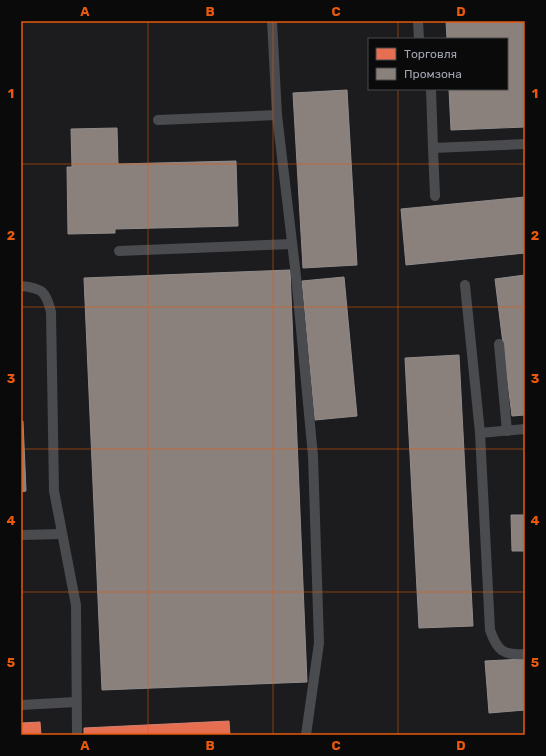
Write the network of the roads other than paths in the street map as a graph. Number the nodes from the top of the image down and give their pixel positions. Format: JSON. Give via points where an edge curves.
{"nodes":[{"id":1,"x":272,"y":21,"type":"edge"},
{"id":2,"x":418,"y":21,"type":"edge"},
{"id":3,"x":419,"y":38,"type":"edge"},
{"id":4,"x":431,"y":90,"type":"edge"},
{"id":5,"x":277,"y":115,"type":"junction"},
{"id":6,"x":158,"y":120,"type":"dead end"},
{"id":7,"x":525,"y":144,"type":"edge"},
{"id":8,"x":433,"y":148,"type":"junction"},
{"id":9,"x":435,"y":196,"type":"dead end"},
{"id":10,"x":292,"y":244,"type":"junction"},
{"id":11,"x":119,"y":251,"type":"dead end"},
{"id":12,"x":465,"y":285,"type":"dead end"},
{"id":13,"x":21,"y":286,"type":"edge"},
{"id":14,"x":498,"y":344,"type":"dead end"},
{"id":15,"x":525,"y":429,"type":"edge"},
{"id":16,"x":507,"y":431,"type":"junction"},
{"id":17,"x":480,"y":433,"type":"junction"},
{"id":18,"x":62,"y":534,"type":"junction"},
{"id":19,"x":21,"y":535,"type":"edge"},
{"id":20,"x":525,"y":654,"type":"edge"},
{"id":21,"x":76,"y":702,"type":"junction"},
{"id":22,"x":21,"y":705,"type":"edge"},
{"id":23,"x":76,"y":735,"type":"edge"},
{"id":24,"x":306,"y":735,"type":"edge"}],
"edges":[{"from":1,"to":5,"type":"lane"},
{"from":2,"to":3,"type":"lane"},
{"from":4,"to":8,"type":"lane"},
{"from":5,"to":6,"type":"lane"},
{"from":5,"to":10,"type":"lane"},
{"from":7,"to":8,"type":"lane"},
{"from":8,"to":9,"type":"lane"},
{"from":10,"to":11,"type":"lane"},
{"from":10,"to":24,"type":"lane","via":[[313,456],[319,643]]},
{"from":12,"to":17,"type":"lane"},
{"from":13,"to":18,"type":"lane","via":[[40,290],[47,297],[51,312],[54,492]]},
{"from":14,"to":16,"type":"lane"},
{"from":15,"to":16,"type":"lane"},
{"from":16,"to":17,"type":"lane"},
{"from":17,"to":20,"type":"lane","via":[[490,630],[495,644],[503,652]]},
{"from":18,"to":19,"type":"lane"},
{"from":18,"to":21,"type":"lane","via":[[76,605]]},
{"from":21,"to":22,"type":"lane"},
{"from":21,"to":23,"type":"lane"}]}
